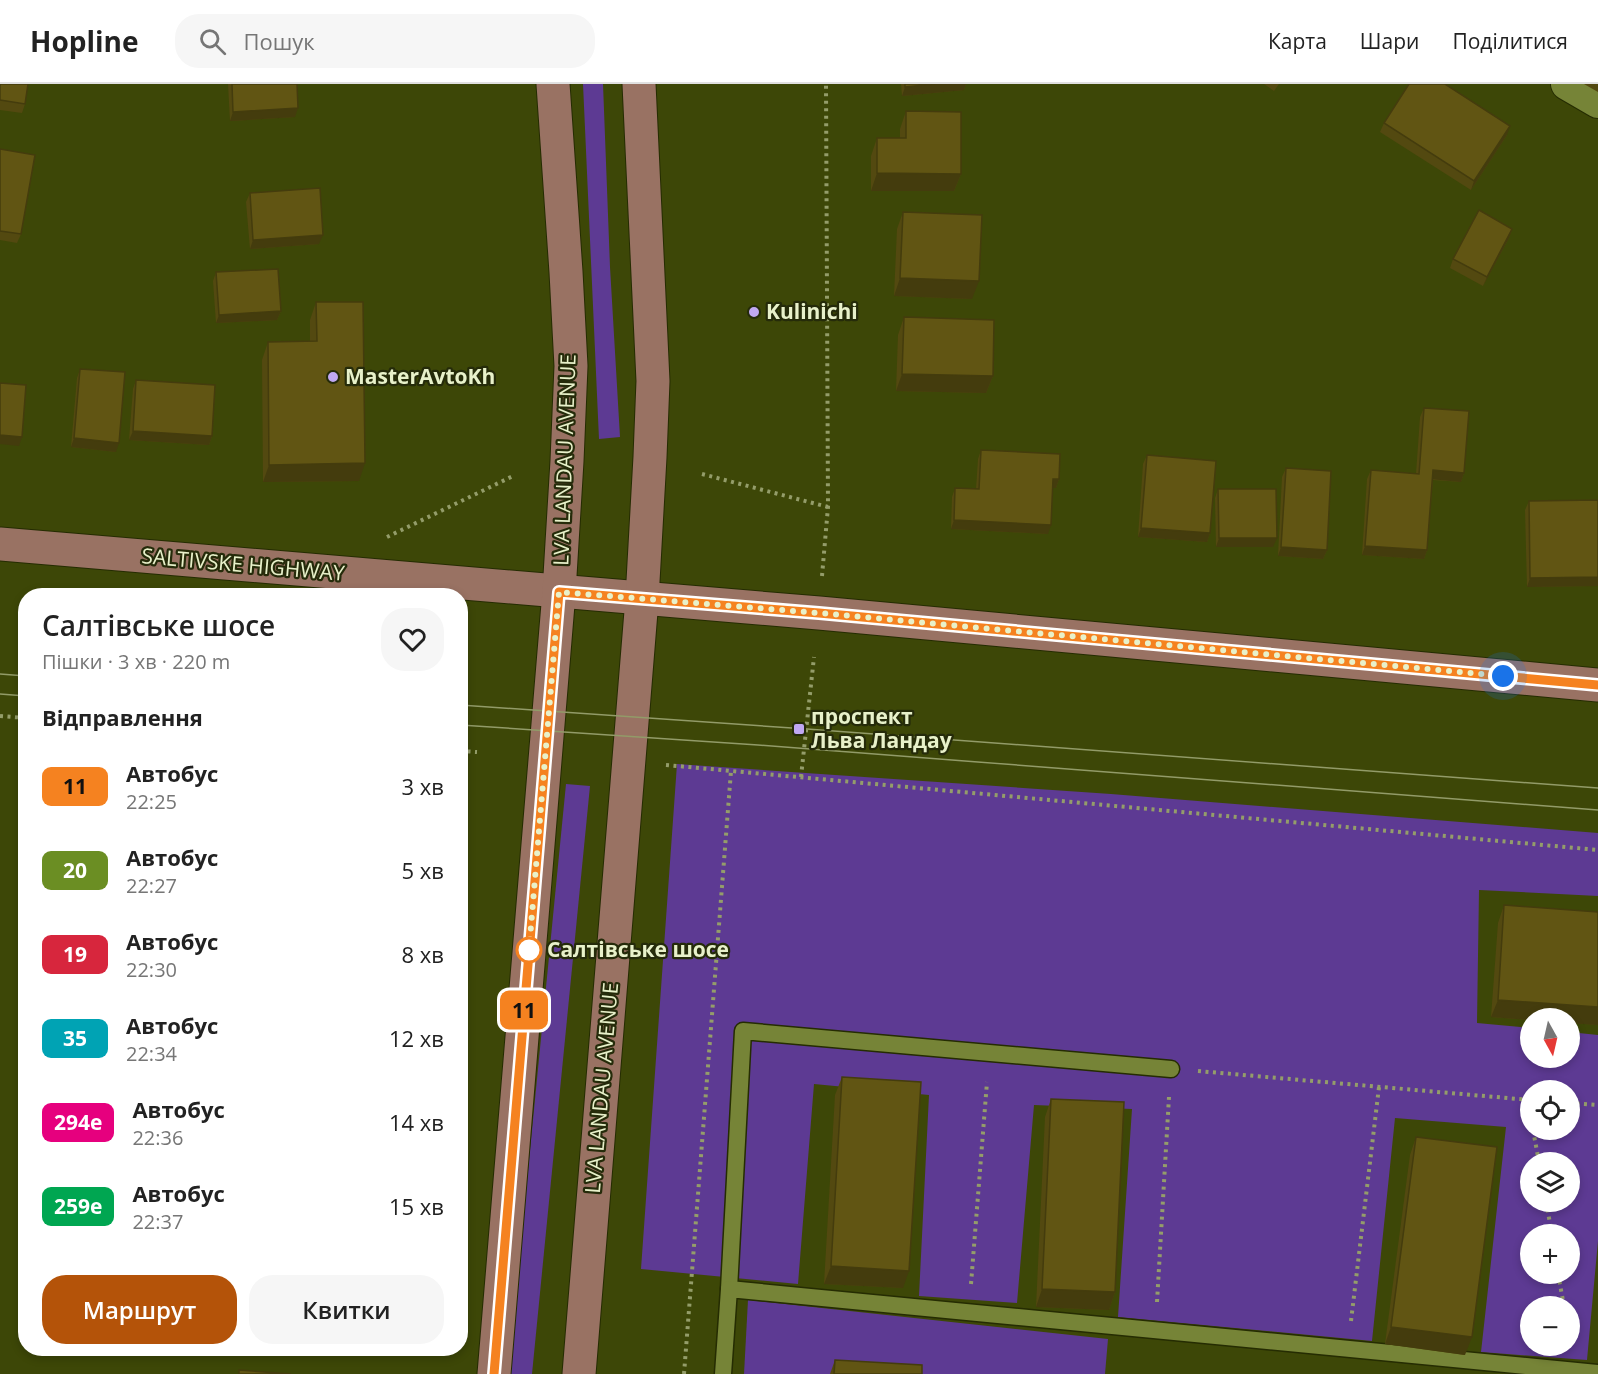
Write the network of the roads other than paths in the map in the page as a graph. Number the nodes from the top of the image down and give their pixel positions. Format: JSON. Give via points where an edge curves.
{"nodes":[{"id":1,"x":552,"y":84,"type":"edge"},
{"id":2,"x":639,"y":84,"type":"edge"},
{"id":3,"x":1567,"y":84,"type":"edge"},
{"id":4,"x":1598,"y":102,"type":"edge"},
{"id":5,"x":0,"y":544,"type":"edge"},
{"id":6,"x":559,"y":592,"type":"junction"},
{"id":7,"x":642,"y":599,"type":"junction"},
{"id":8,"x":1598,"y":685,"type":"edge"},
{"id":9,"x":1171,"y":1069,"type":"road end"},
{"id":10,"x":729,"y":1289,"type":"junction"},
{"id":11,"x":1598,"y":1373,"type":"edge"},
{"id":12,"x":494,"y":1374,"type":"edge"},
{"id":13,"x":579,"y":1374,"type":"edge"},
{"id":14,"x":723,"y":1374,"type":"edge"}],
"edges":[{"from":1,"to":6,"type":"main road","name":"LVA LANDAU AVENUE","via":[[571,366]]},
{"from":2,"to":7,"type":"main road","name":"LVA LANDAU AVENUE","via":[[653,381]]},
{"from":3,"to":4,"type":"street"},
{"from":5,"to":6,"type":"main road","name":"SALTIVSKE HIGHWAY"},
{"from":6,"to":7,"type":"main road","name":"SALTIVSKE HIGHWAY"},
{"from":6,"to":12,"type":"main road","name":"LVA LANDAU AVENUE"},
{"from":7,"to":8,"type":"main road","name":"SALTIVSKE HIGHWAY"},
{"from":7,"to":13,"type":"main road","name":"LVA LANDAU AVENUE"},
{"from":9,"to":10,"type":"lane","via":[[743,1031]]},
{"from":10,"to":11,"type":"lane"},
{"from":10,"to":14,"type":"lane"}]}
